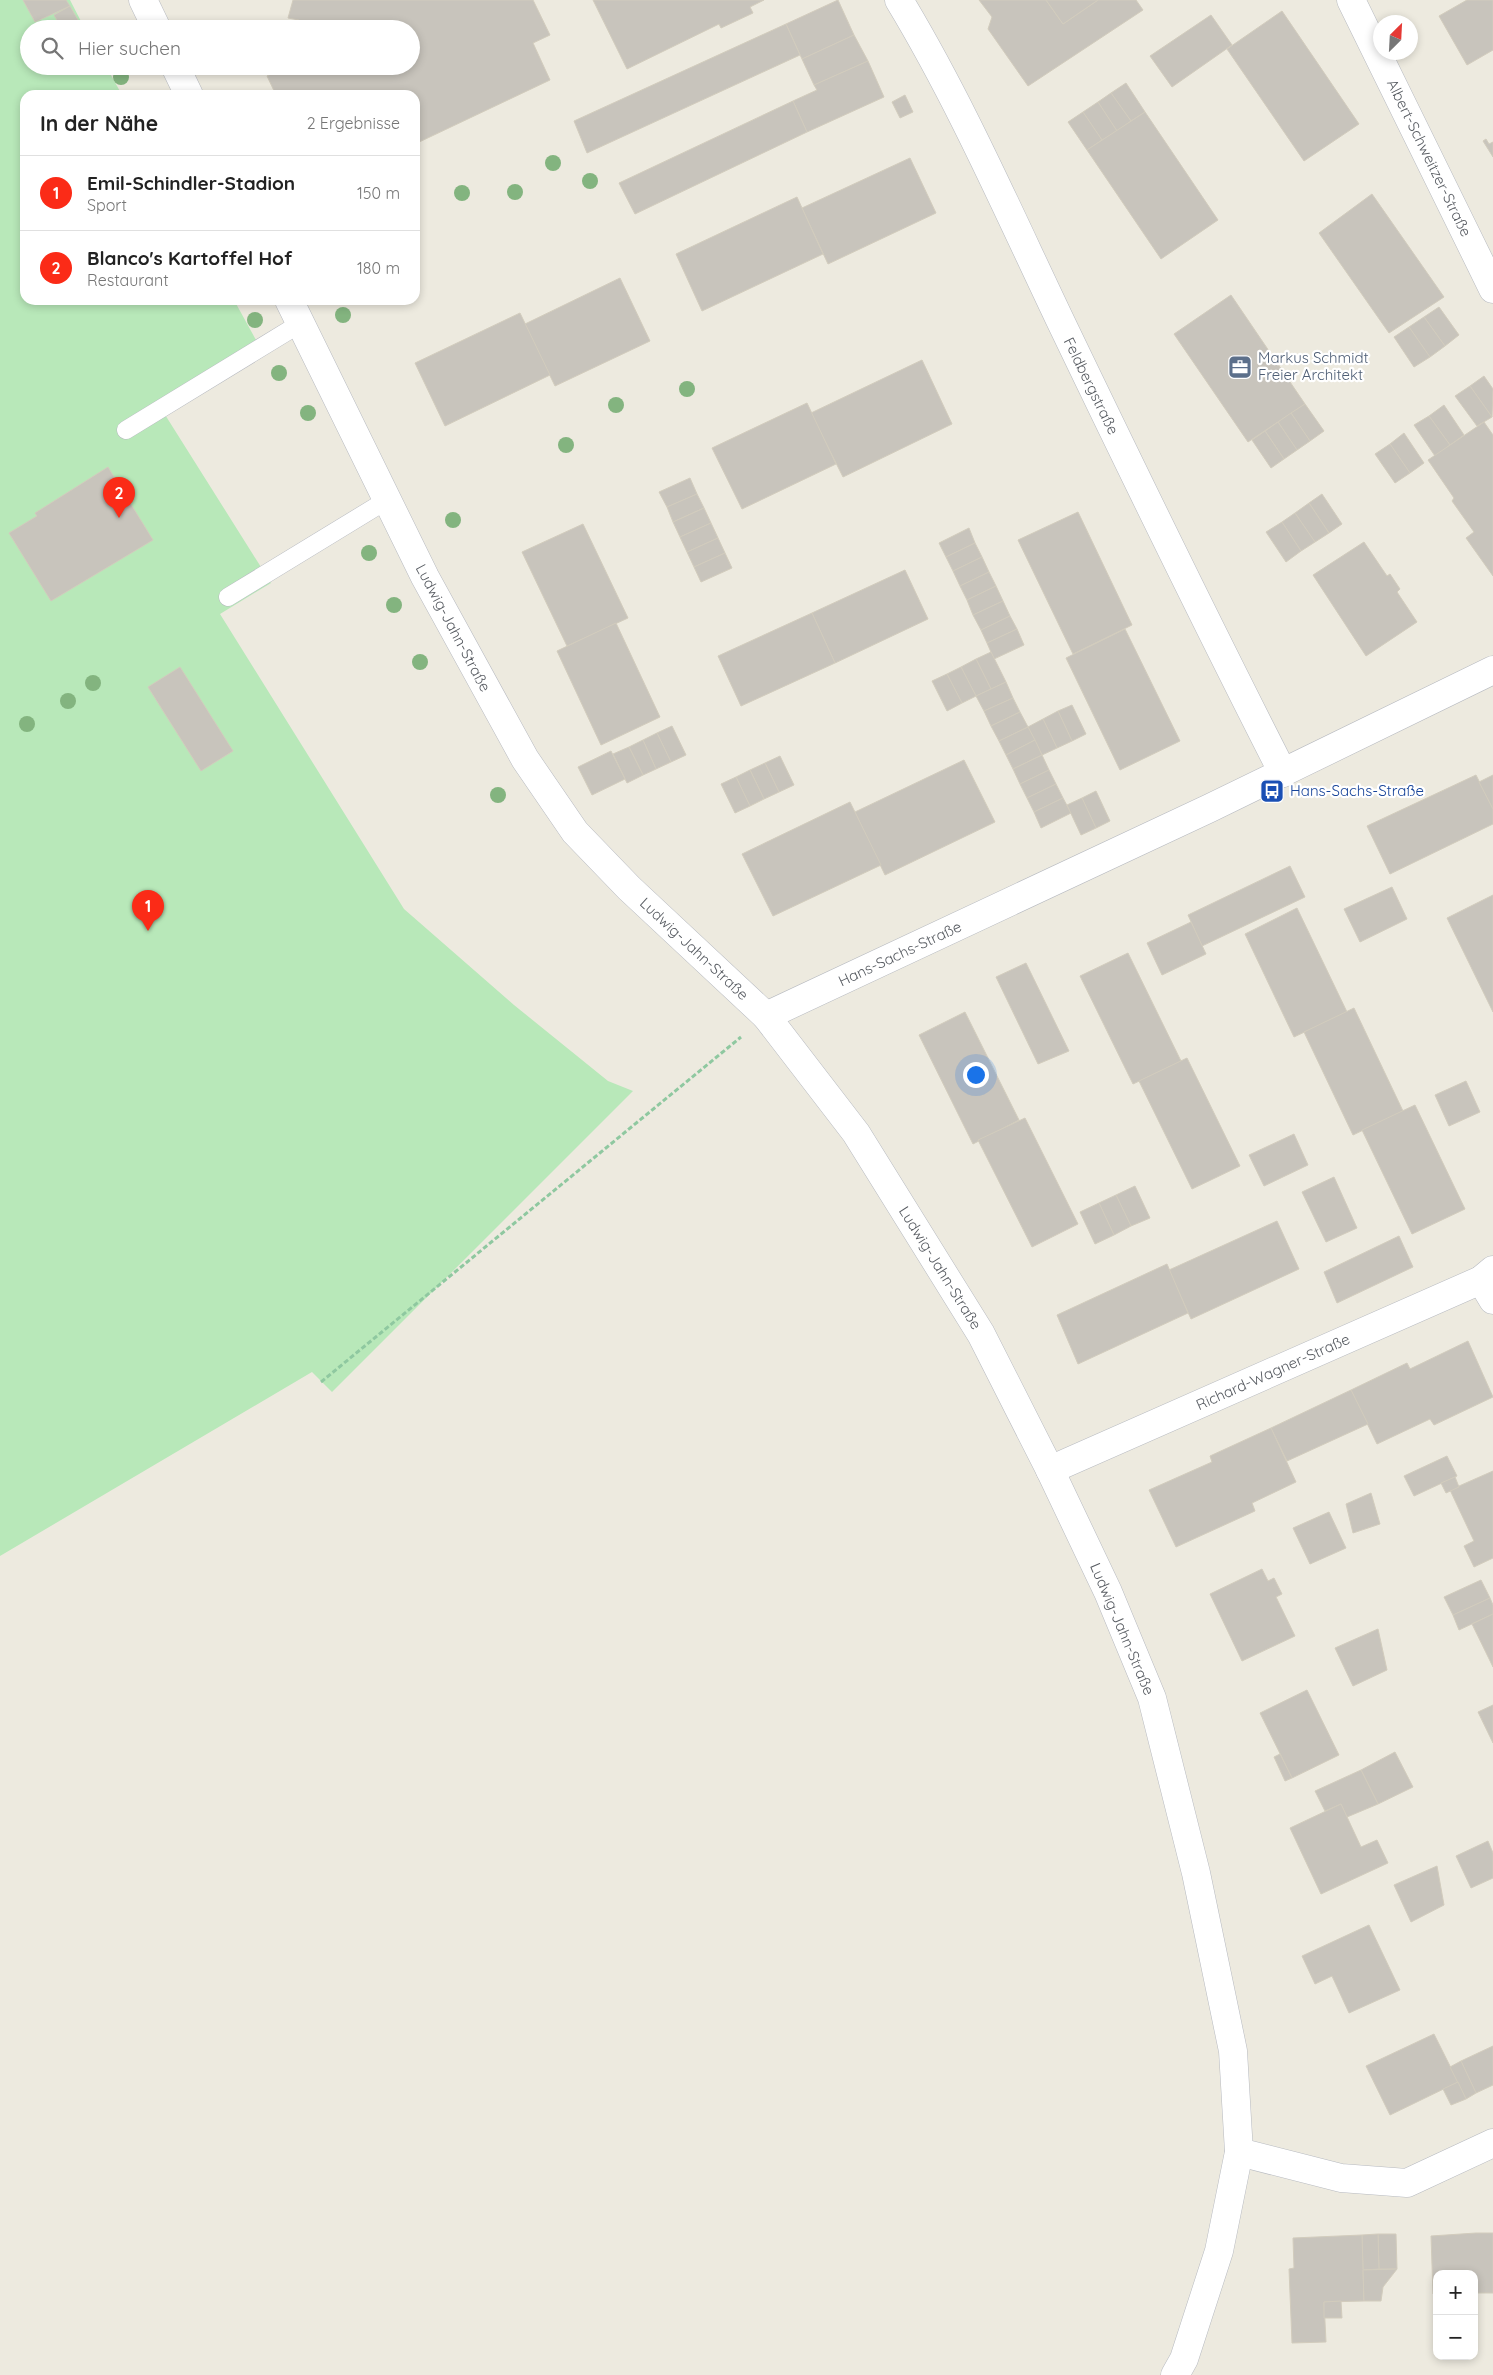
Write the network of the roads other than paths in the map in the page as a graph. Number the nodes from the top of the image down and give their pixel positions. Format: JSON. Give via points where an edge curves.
{"nodes":[{"id":1,"x":143,"y":0,"type":"edge"},
{"id":2,"x":899,"y":0,"type":"edge"},
{"id":3,"x":1351,"y":0,"type":"edge"},
{"id":4,"x":153,"y":20,"type":"edge"},
{"id":5,"x":179,"y":75,"type":"edge"},
{"id":6,"x":187,"y":90,"type":"edge"},
{"id":7,"x":1493,"y":288,"type":"edge"},
{"id":8,"x":295,"y":312,"type":"edge"},
{"id":9,"x":126,"y":430,"type":"dead end"},
{"id":10,"x":387,"y":500,"type":"junction"},
{"id":11,"x":228,"y":597,"type":"dead end"},
{"id":12,"x":1493,"y":670,"type":"edge"},
{"id":13,"x":1283,"y":773,"type":"junction"},
{"id":14,"x":766,"y":1016,"type":"junction"},
{"id":15,"x":1489,"y":1283,"type":"edge"},
{"id":16,"x":1050,"y":1470,"type":"junction"},
{"id":17,"x":1493,"y":2143,"type":"edge"},
{"id":18,"x":1239,"y":2152,"type":"junction"},
{"id":19,"x":1176,"y":2375,"type":"edge"}],
"edges":[{"from":1,"to":4,"type":"street"},
{"from":2,"to":13,"type":"street","name":"Feldbergstraße","via":[[976,145],[1176,562]]},
{"from":3,"to":7,"type":"street","name":"Albert-Schweitzer-Straße"},
{"from":5,"to":6,"type":"street"},
{"from":8,"to":9,"type":"lane"},
{"from":8,"to":10,"type":"street","name":"Ludwig-Jahn-Straße"},
{"from":10,"to":11,"type":"lane"},
{"from":10,"to":14,"type":"street","name":"Ludwig-Jahn-Straße","via":[[467,658],[525,759],[575,832],[629,888]]},
{"from":12,"to":13,"type":"street","name":"Hans-Sachs-Straße"},
{"from":13,"to":14,"type":"street","name":"Hans-Sachs-Straße"},
{"from":14,"to":16,"type":"street","name":"Ludwig-Jahn-Straße","via":[[856,1133],[981,1334]]},
{"from":15,"to":16,"type":"street","name":"Richard-Wagner-Straße"},
{"from":16,"to":18,"type":"street","name":"Ludwig-Jahn-Straße","via":[[1108,1592],[1152,1698],[1196,1873],[1233,2051]]},
{"from":17,"to":18,"type":"street","via":[[1407,2183],[1341,2178]]},
{"from":18,"to":19,"type":"street","name":"Ludwig-Jahn-Straße","via":[[1219,2251]]}]}
